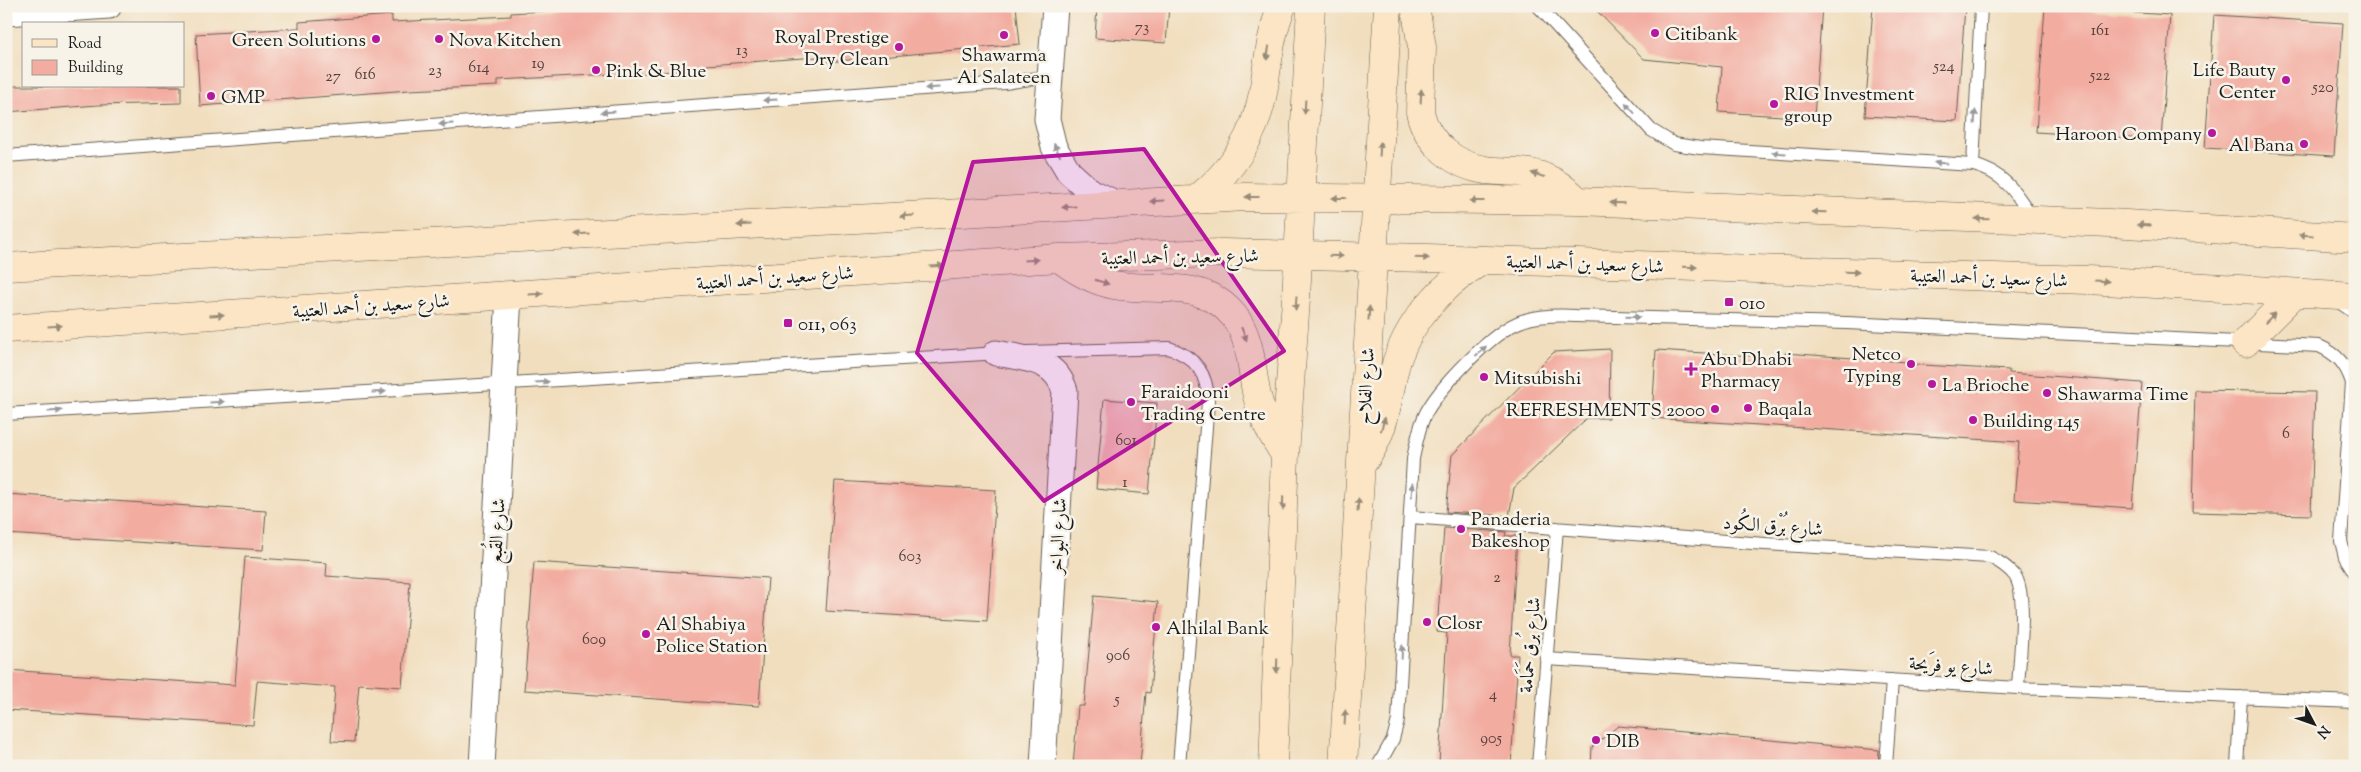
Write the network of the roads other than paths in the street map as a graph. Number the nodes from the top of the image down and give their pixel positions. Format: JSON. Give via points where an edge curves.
{"nodes":[{"id":1,"x":109,"y":6,"type":"edge"},
{"id":2,"x":1055,"y":6,"type":"edge"},
{"id":3,"x":1282,"y":6,"type":"edge"},
{"id":4,"x":1311,"y":6,"type":"edge"},
{"id":5,"x":1388,"y":6,"type":"edge"},
{"id":6,"x":1415,"y":6,"type":"edge"},
{"id":7,"x":1538,"y":6,"type":"edge"},
{"id":8,"x":1981,"y":6,"type":"edge"},
{"id":9,"x":6,"y":13,"type":"edge"},
{"id":10,"x":1050,"y":76,"type":"junction"},
{"id":11,"x":6,"y":156,"type":"edge"},
{"id":12,"x":1973,"y":165,"type":"junction"},
{"id":13,"x":1301,"y":198,"type":"junction"},
{"id":14,"x":1377,"y":198,"type":"junction"},
{"id":15,"x":1197,"y":199,"type":"junction"},
{"id":16,"x":1578,"y":202,"type":"junction"},
{"id":17,"x":1118,"y":204,"type":"junction"},
{"id":18,"x":2035,"y":221,"type":"junction"},
{"id":19,"x":2355,"y":238,"type":"edge"},
{"id":20,"x":1298,"y":255,"type":"junction"},
{"id":21,"x":1060,"y":258,"type":"junction"},
{"id":22,"x":1374,"y":258,"type":"junction"},
{"id":23,"x":1483,"y":260,"type":"junction"},
{"id":24,"x":6,"y":267,"type":"edge"},
{"id":25,"x":2295,"y":293,"type":"junction"},
{"id":26,"x":2324,"y":294,"type":"junction"},
{"id":27,"x":509,"y":296,"type":"junction"},
{"id":28,"x":2355,"y":296,"type":"edge"},
{"id":29,"x":2355,"y":313,"type":"edge"},
{"id":30,"x":6,"y":329,"type":"edge"},
{"id":31,"x":2245,"y":343,"type":"junction"},
{"id":32,"x":996,"y":353,"type":"junction"},
{"id":33,"x":502,"y":384,"type":"junction"},
{"id":34,"x":6,"y":414,"type":"edge"},
{"id":35,"x":1285,"y":455,"type":"junction"},
{"id":36,"x":1360,"y":467,"type":"junction"},
{"id":37,"x":1410,"y":517,"type":"junction"},
{"id":38,"x":1557,"y":528,"type":"junction"},
{"id":39,"x":2355,"y":573,"type":"edge"},
{"id":40,"x":1546,"y":659,"type":"junction"},
{"id":41,"x":1892,"y":680,"type":"junction"},
{"id":42,"x":2018,"y":688,"type":"junction"},
{"id":43,"x":2241,"y":697,"type":"junction"},
{"id":44,"x":2355,"y":702,"type":"edge"},
{"id":45,"x":482,"y":766,"type":"edge"},
{"id":46,"x":1043,"y":766,"type":"edge"},
{"id":47,"x":1179,"y":766,"type":"edge"},
{"id":48,"x":1273,"y":766,"type":"edge"},
{"id":49,"x":1343,"y":766,"type":"edge"},
{"id":50,"x":1378,"y":766,"type":"edge"},
{"id":51,"x":1538,"y":766,"type":"edge"},
{"id":52,"x":1886,"y":766,"type":"edge"},
{"id":53,"x":2237,"y":766,"type":"edge"}],
"edges":[{"from":1,"to":9,"type":"street"},
{"from":2,"to":10,"type":"street"},
{"from":3,"to":15,"type":"main road","one_way":true,"via":[[1270,41],[1260,108],[1248,140],[1227,171]]},
{"from":4,"to":13,"type":"main road","one_way":true},
{"from":14,"to":5,"type":"main road","name":"شارع الفلاح","one_way":true},
{"from":16,"to":6,"type":"main road","one_way":true,"via":[[1543,176],[1474,168],[1451,156],[1433,141],[1420,112],[1422,46]]},
{"from":12,"to":7,"type":"lane","one_way":true,"via":[[1674,144],[1651,130]]},
{"from":12,"to":8,"type":"lane","one_way":true},
{"from":10,"to":11,"type":"lane","one_way":true,"via":[[1005,83]]},
{"from":17,"to":10,"type":"street","one_way":true,"via":[[1091,192],[1069,172],[1054,147],[1047,119]]},
{"from":12,"to":18,"type":"lane","via":[[2004,179]]},
{"from":14,"to":13,"type":"main road","one_way":true},
{"from":13,"to":15,"type":"main road","one_way":true},
{"from":13,"to":20,"type":"main road"},
{"from":16,"to":14,"type":"main road","one_way":true},
{"from":14,"to":22,"type":"main road","name":"شارع الفلاح"},
{"from":15,"to":17,"type":"main road","one_way":true},
{"from":18,"to":16,"type":"main road","one_way":true},
{"from":17,"to":24,"type":"main road","one_way":true},
{"from":19,"to":18,"type":"main road","one_way":true},
{"from":20,"to":21,"type":"main road","name":"شارع سعيد بن أحمد العتيبة","via":[[1222,253]]},
{"from":20,"to":22,"type":"main road","name":"شارع سعيد بن أحمد العتيبة","one_way":true},
{"from":20,"to":35,"type":"main road","one_way":true},
{"from":27,"to":21,"type":"main road","name":"شارع سعيد بن أحمد العتيبة","one_way":true},
{"from":21,"to":35,"type":"main road","one_way":true,"via":[[1098,281],[1126,287],[1186,288],[1208,295],[1226,307],[1246,340],[1257,398],[1273,437]]},
{"from":22,"to":23,"type":"main road","name":"شارع سعيد بن أحمد العتيبة","one_way":true},
{"from":36,"to":22,"type":"main road","name":"شارع الفلاح","one_way":true},
{"from":23,"to":25,"type":"main road","name":"شارع سعيد بن أحمد العتيبة","one_way":true,"via":[[2088,280]]},
{"from":36,"to":23,"type":"main road","one_way":true,"via":[[1383,427],[1395,368],[1414,326],[1440,292]]},
{"from":25,"to":26,"type":"main road","name":"شارع سعيد بن أحمد العتيبة"},
{"from":31,"to":25,"type":"main road","one_way":true},
{"from":26,"to":28,"type":"main road","name":"شارع سعيد بن أحمد العتيبة"},
{"from":26,"to":29,"type":"lane"},
{"from":30,"to":27,"type":"main road","name":"شارع سعيد بن أحمد العتيبة","one_way":true},
{"from":27,"to":33,"type":"street","name":"شارع القُبع"},
{"from":37,"to":31,"type":"lane","one_way":true,"via":[[1417,437],[1435,397],[1449,380],[1501,334],[1520,322],[1538,317],[1837,323]]},
{"from":31,"to":39,"type":"lane","via":[[2320,346],[2341,360],[2348,370],[2352,383],[2341,541],[2345,557]]},
{"from":33,"to":32,"type":"lane","one_way":true},
{"from":32,"to":46,"type":"street","name":"شارع البواخر","via":[[1048,365],[1062,380],[1065,391]]},
{"from":32,"to":47,"type":"lane","via":[[1169,348],[1195,362],[1203,374],[1208,402]]},
{"from":34,"to":33,"type":"lane","one_way":true},
{"from":33,"to":45,"type":"street","name":"شارع القُبع"},
{"from":35,"to":48,"type":"main road","one_way":true},
{"from":49,"to":36,"type":"main road","name":"شارع الفلاح","one_way":true},
{"from":37,"to":38,"type":"lane","name":"شارع بُرْق الكُود"},
{"from":50,"to":37,"type":"lane","one_way":true,"via":[[1393,739],[1398,720]]},
{"from":38,"to":40,"type":"lane","name":"شارع بُرق حَمَامة"},
{"from":38,"to":42,"type":"lane","name":"شارع بُرْق الكُود","via":[[1990,557],[2005,565],[2016,577],[2022,593]]},
{"from":40,"to":41,"type":"lane","name":"شارع يو فرَيحة"},
{"from":40,"to":51,"type":"lane","name":"شارع بُرق حَمَامة"},
{"from":41,"to":42,"type":"lane","name":"شارع يو فرَيحة"},
{"from":41,"to":52,"type":"lane"},
{"from":42,"to":43,"type":"lane","name":"شارع يو فرَيحة"},
{"from":43,"to":44,"type":"lane","name":"شارع يو فرَيحة"},
{"from":43,"to":53,"type":"lane"}]}
